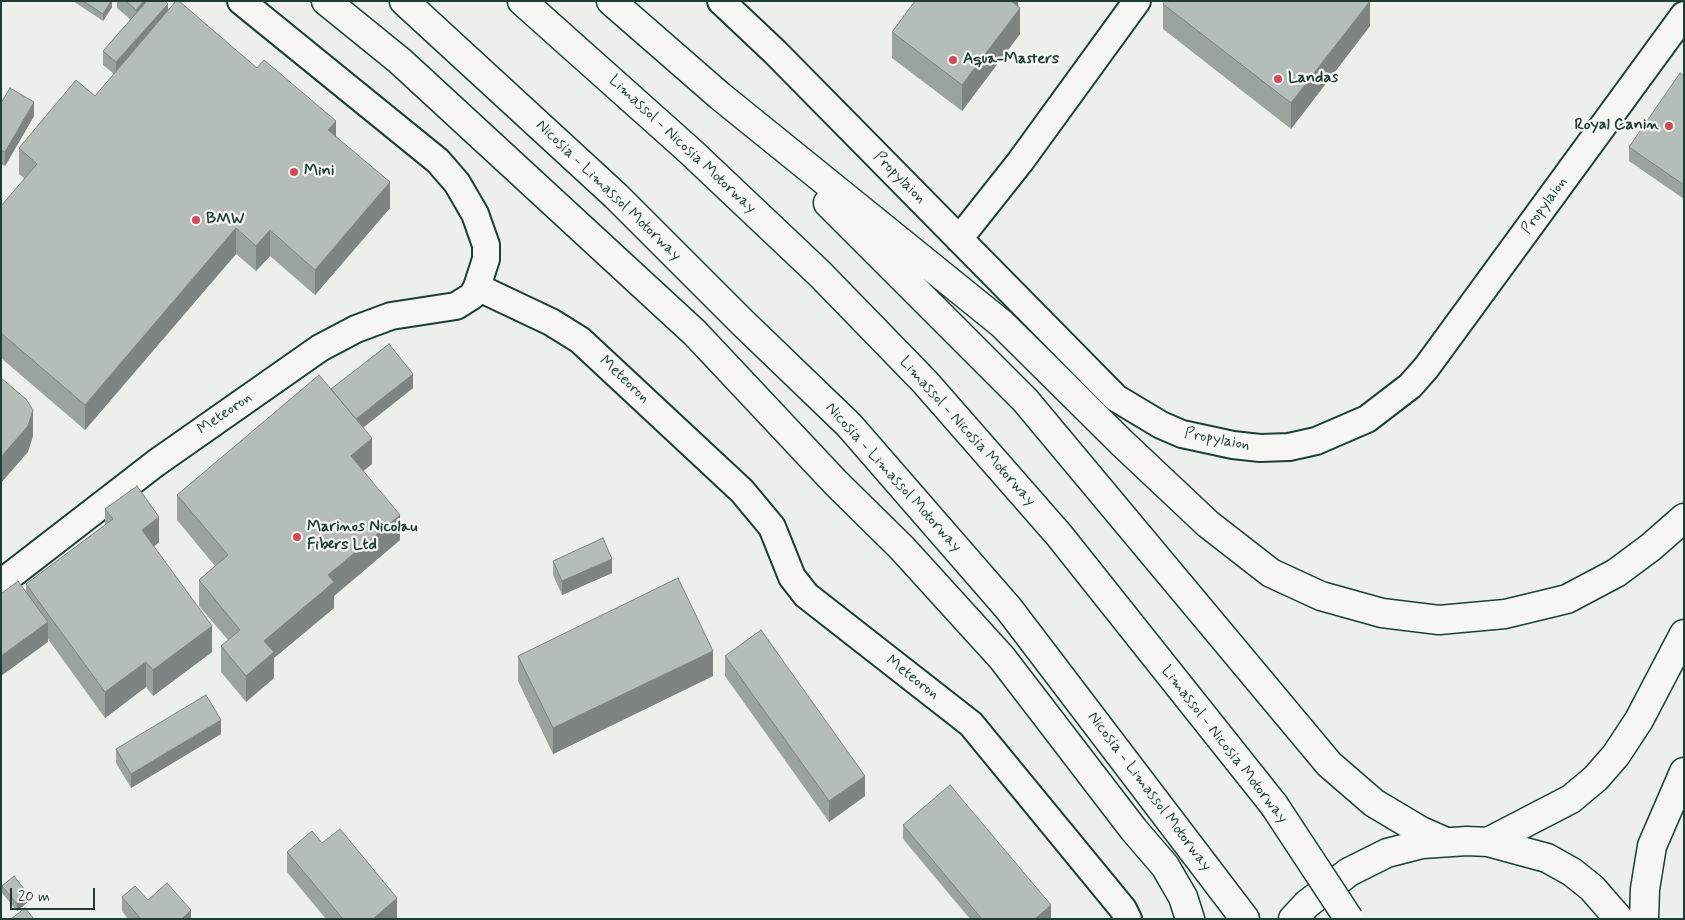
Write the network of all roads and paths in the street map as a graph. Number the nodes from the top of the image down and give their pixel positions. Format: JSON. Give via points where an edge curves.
{"nodes":[{"id":1,"x":241,"y":1,"type":"edge"},
{"id":2,"x":326,"y":1,"type":"edge"},
{"id":3,"x":404,"y":1,"type":"edge"},
{"id":4,"x":522,"y":1,"type":"edge"},
{"id":5,"x":611,"y":1,"type":"edge"},
{"id":6,"x":721,"y":1,"type":"edge"},
{"id":7,"x":1137,"y":1,"type":"edge"},
{"id":8,"x":1684,"y":15,"type":"edge"},
{"id":9,"x":720,"y":96,"type":"junction"},
{"id":10,"x":959,"y":239,"type":"junction"},
{"id":11,"x":476,"y":287,"type":"junction"},
{"id":12,"x":1684,"y":518,"type":"edge"},
{"id":13,"x":1,"y":583,"type":"edge"},
{"id":14,"x":1684,"y":634,"type":"edge"},
{"id":15,"x":1684,"y":772,"type":"edge"},
{"id":16,"x":1446,"y":842,"type":"junction"},
{"id":17,"x":1488,"y":842,"type":"junction"},
{"id":18,"x":1128,"y":919,"type":"edge"},
{"id":19,"x":1190,"y":919,"type":"edge"},
{"id":20,"x":1245,"y":919,"type":"edge"},
{"id":21,"x":1294,"y":919,"type":"edge"},
{"id":22,"x":1350,"y":919,"type":"edge"},
{"id":23,"x":1619,"y":919,"type":"edge"},
{"id":24,"x":1644,"y":919,"type":"edge"}],
"edges":[{"from":1,"to":11,"type":"street","via":[[438,161],[457,183],[475,214],[486,245],[486,259]]},
{"from":2,"to":19,"type":"main road","via":[[400,61],[694,333],[902,548],[1002,658],[1165,866],[1183,896]]},
{"from":3,"to":20,"type":"main road","name":"Nicosia - Limassol Motorway","via":[[616,196],[849,425],[1009,609]]},
{"from":4,"to":22,"type":"main road","name":"Limassol - Nicosia Motorway","bridge":true,"via":[[690,151],[820,274],[925,382],[1059,535],[1274,805]]},
{"from":5,"to":9,"type":"main road"},
{"from":6,"to":10,"type":"street","name":"Propylaion"},
{"from":7,"to":10,"type":"street","via":[[1020,162]]},
{"from":8,"to":10,"type":"street","name":"Propylaion","via":[[1426,368],[1410,386],[1367,419],[1316,441],[1289,447],[1233,445],[1182,434],[1154,422],[1116,398]]},
{"from":9,"to":12,"type":"main road","via":[[1002,324],[1208,524],[1271,573],[1321,596],[1382,613],[1439,620],[1505,614],[1567,599],[1616,573]]},
{"from":9,"to":16,"type":"main road","via":[[1025,400],[1329,764],[1374,803]]},
{"from":11,"to":13,"type":"street","name":"Meteoron","via":[[472,296],[456,306],[391,316],[320,348],[156,463]]},
{"from":11,"to":18,"type":"street","name":"Meteoron","via":[[551,322],[580,340],[742,491],[772,527],[792,577],[802,590],[971,724]]},
{"from":14,"to":17,"type":"main road","via":[[1639,720],[1596,778],[1571,799]]},
{"from":15,"to":24,"type":"main road","via":[[1652,846]]},
{"from":16,"to":17,"type":"main road"},
{"from":16,"to":21,"type":"main road","via":[[1410,846],[1364,864],[1307,904]]},
{"from":17,"to":23,"type":"main road","via":[[1547,858],[1572,872],[1592,888]]}]}
